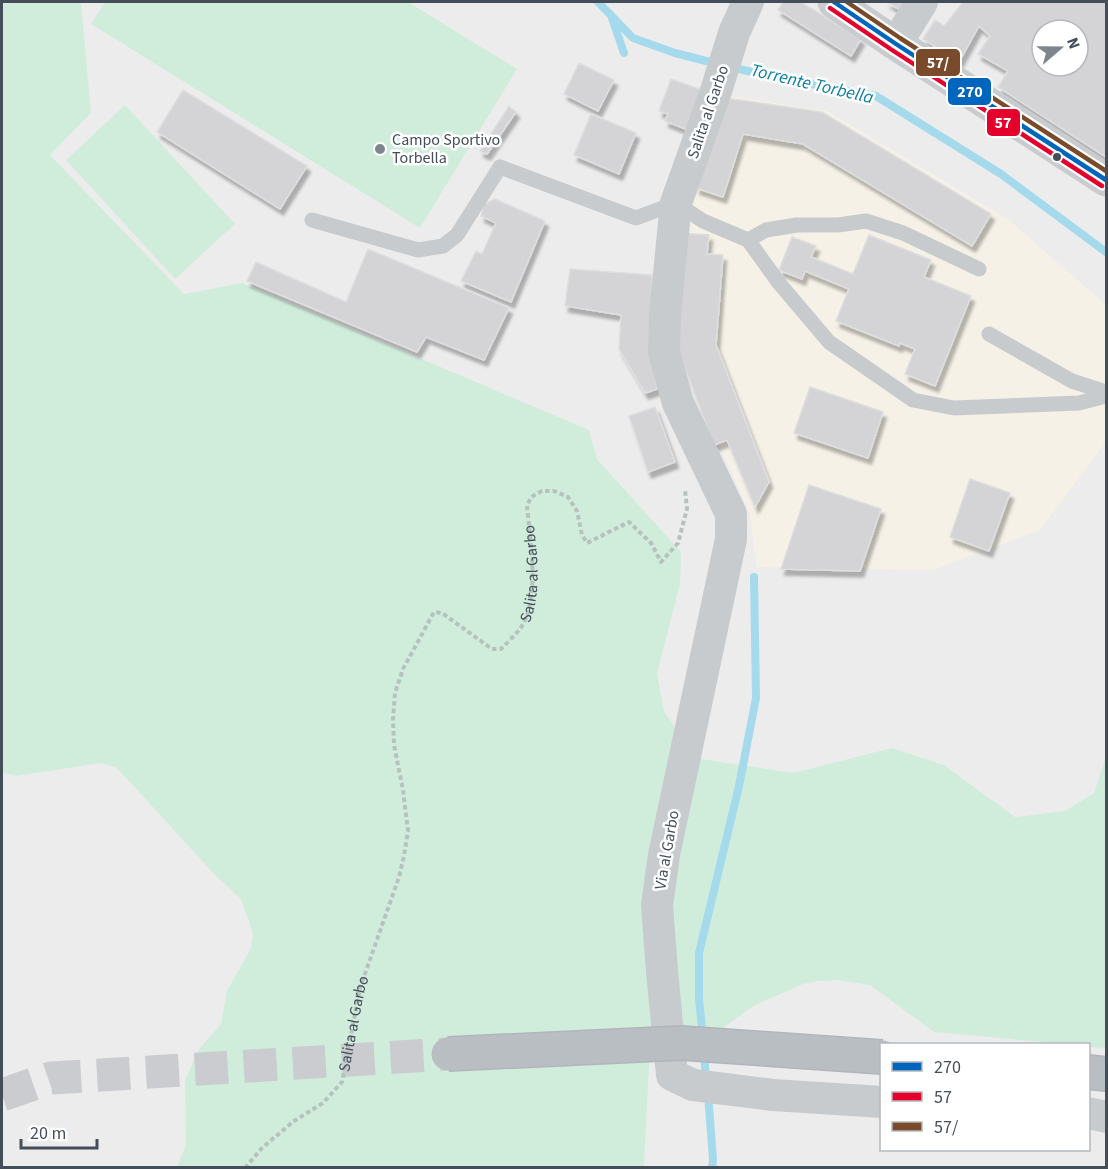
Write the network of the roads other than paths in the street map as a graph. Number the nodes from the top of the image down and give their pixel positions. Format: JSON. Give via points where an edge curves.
{"nodes":[{"id":1,"x":748,"y":2,"type":"edge"},
{"id":2,"x":834,"y":2,"type":"edge"},
{"id":3,"x":922,"y":2,"type":"edge"},
{"id":4,"x":896,"y":44,"type":"junction"},
{"id":5,"x":1107,"y":180,"type":"edge"},
{"id":6,"x":676,"y":203,"type":"junction"},
{"id":7,"x":312,"y":220,"type":"dead end"},
{"id":8,"x":748,"y":240,"type":"junction"},
{"id":9,"x":979,"y":269,"type":"dead end"},
{"id":10,"x":989,"y":334,"type":"dead end"},
{"id":11,"x":1107,"y":394,"type":"edge"},
{"id":12,"x":690,"y":427,"type":"joint"},
{"id":13,"x":448,"y":1054,"type":"tunnel mouth"},
{"id":14,"x":880,"y":1057,"type":"edge"},
{"id":15,"x":1090,"y":1072,"type":"edge"},
{"id":16,"x":1107,"y":1074,"type":"edge"},
{"id":17,"x":880,"y":1102,"type":"edge"},
{"id":18,"x":1090,"y":1113,"type":"edge"},
{"id":19,"x":1107,"y":1118,"type":"edge"}],
"edges":[{"from":1,"to":6,"type":"street","name":"Salita al Garbo"},
{"from":2,"to":4,"type":"street"},
{"from":3,"to":4,"type":"street"},
{"from":4,"to":5,"type":"street"},
{"from":6,"to":7,"type":"lane","via":[[636,218],[500,167],[457,235],[442,246],[418,250]]},
{"from":6,"to":8,"type":"lane","via":[[703,221]]},
{"from":6,"to":12,"type":"street","name":"Salita al Garbo","via":[[664,352],[678,403]]},
{"from":8,"to":9,"type":"lane","via":[[766,230],[797,225],[866,221],[903,232]]},
{"from":8,"to":11,"type":"lane","via":[[829,342],[913,400],[954,408],[1079,403]]},
{"from":10,"to":11,"type":"lane","via":[[1072,381]]},
{"from":12,"to":17,"type":"street","name":"Via al Garbo","via":[[730,514],[731,539],[664,855],[657,905],[672,1075],[693,1085],[762,1094]]},
{"from":13,"to":14,"type":"highway","bridge":true,"via":[[681,1043]]},
{"from":15,"to":16,"type":"highway"},
{"from":18,"to":19,"type":"street"}]}
